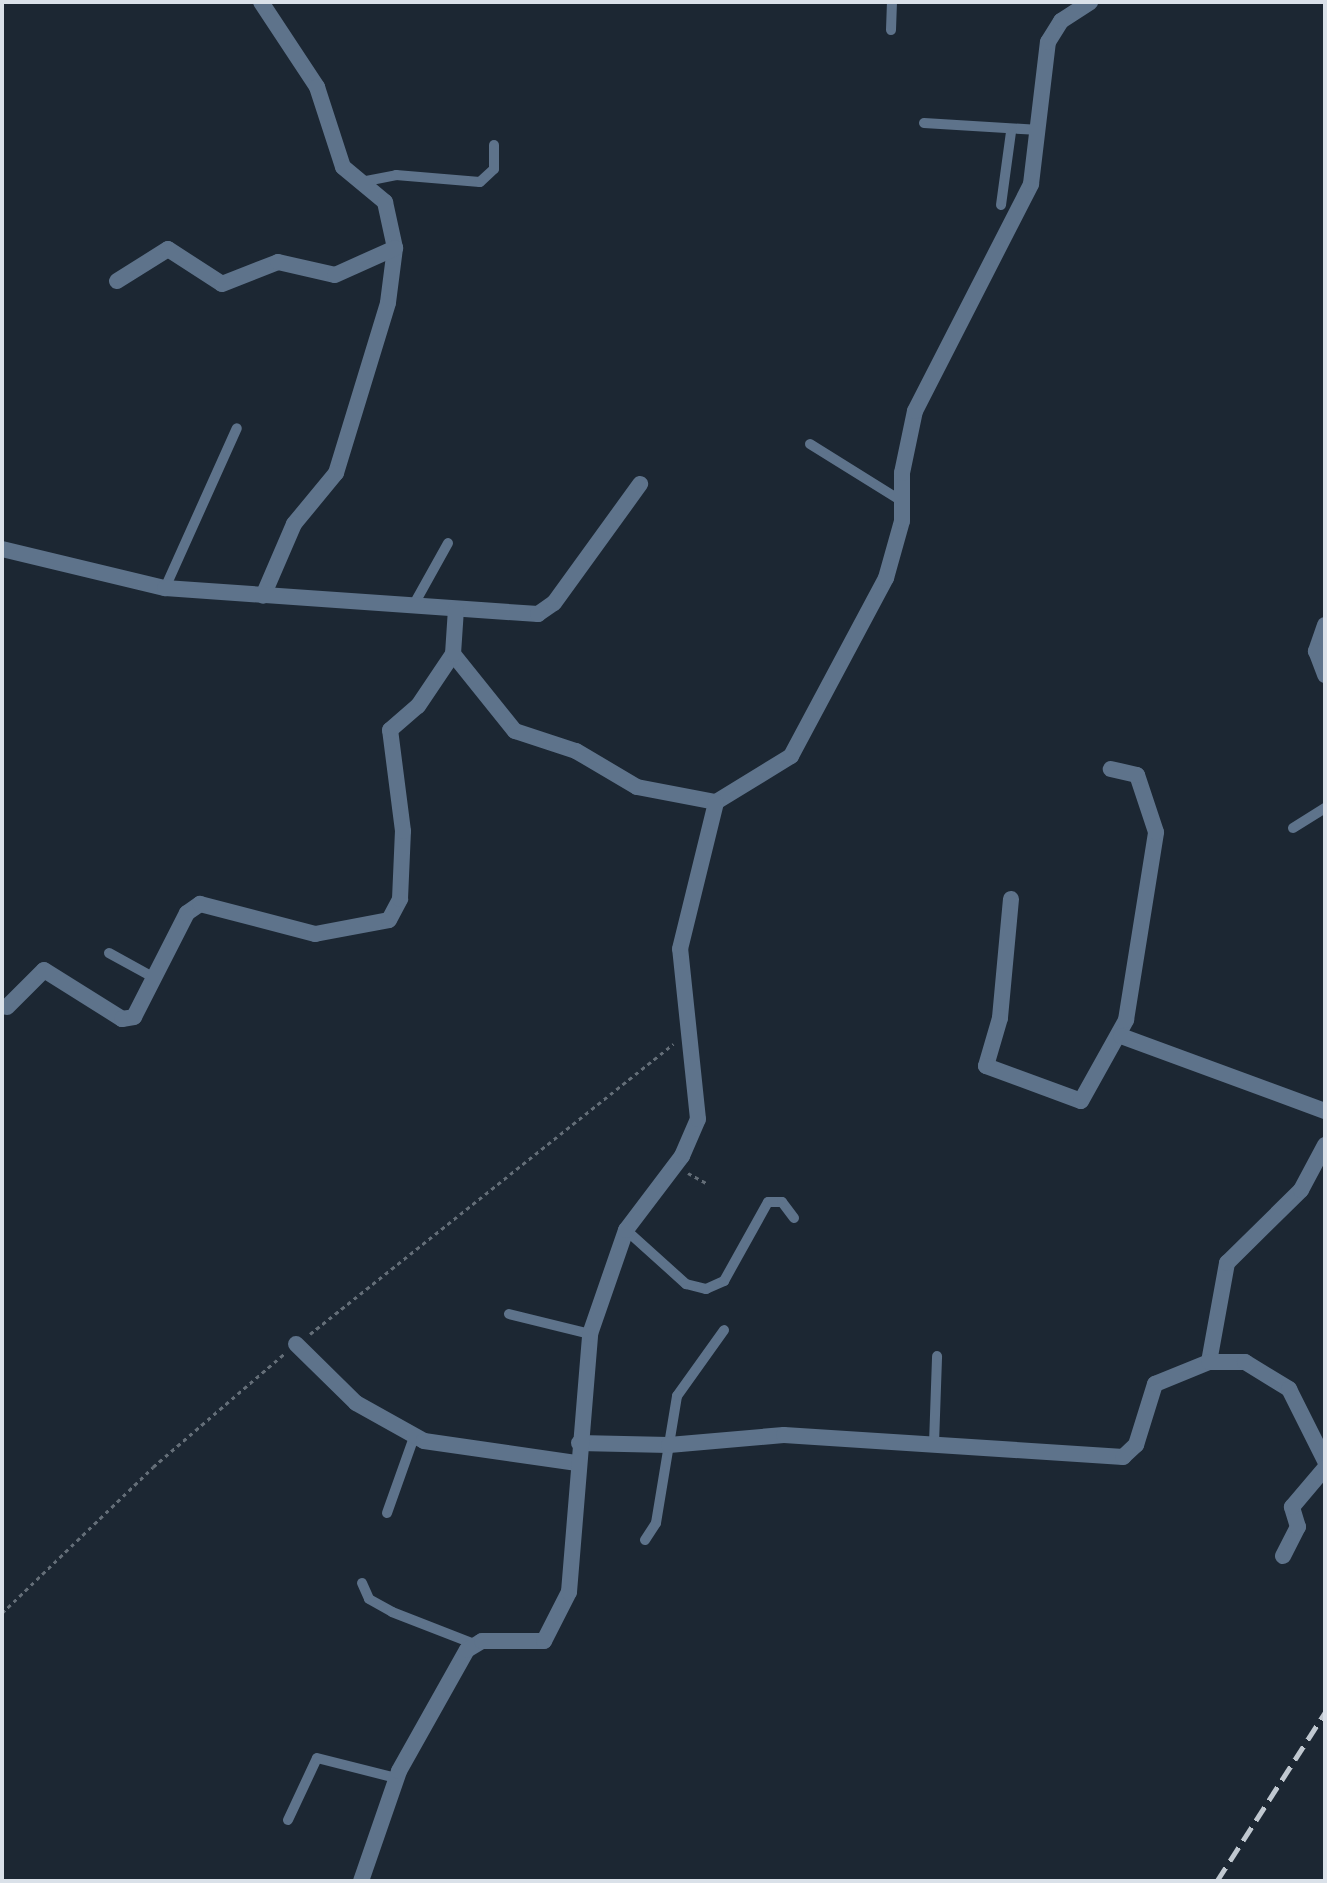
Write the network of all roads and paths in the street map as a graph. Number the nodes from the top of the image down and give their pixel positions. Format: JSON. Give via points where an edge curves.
{"nodes":[{"id":1,"x":892,"y":2,"type":"edge"},
{"id":2,"x":1090,"y":2,"type":"edge"},
{"id":3,"x":264,"y":3,"type":"edge"},
{"id":4,"x":891,"y":30,"type":"dead end"},
{"id":5,"x":924,"y":123,"type":"dead end"},
{"id":6,"x":1040,"y":130,"type":"junction"},
{"id":7,"x":1011,"y":132,"type":"junction"},
{"id":8,"x":494,"y":145,"type":"dead end"},
{"id":9,"x":361,"y":182,"type":"junction"},
{"id":10,"x":1001,"y":205,"type":"dead end"},
{"id":11,"x":395,"y":248,"type":"junction"},
{"id":12,"x":117,"y":281,"type":"dead end"},
{"id":13,"x":237,"y":428,"type":"dead end"},
{"id":14,"x":810,"y":444,"type":"dead end"},
{"id":15,"x":640,"y":484,"type":"dead end"},
{"id":16,"x":903,"y":502,"type":"junction"},
{"id":17,"x":448,"y":543,"type":"dead end"},
{"id":18,"x":2,"y":549,"type":"edge"},
{"id":19,"x":165,"y":588,"type":"junction"},
{"id":20,"x":263,"y":596,"type":"junction"},
{"id":21,"x":413,"y":606,"type":"junction"},
{"id":22,"x":456,"y":609,"type":"junction"},
{"id":23,"x":1325,"y":625,"type":"edge"},
{"id":24,"x":453,"y":654,"type":"junction"},
{"id":25,"x":1325,"y":675,"type":"edge"},
{"id":26,"x":1111,"y":769,"type":"dead end"},
{"id":27,"x":716,"y":802,"type":"junction"},
{"id":28,"x":1325,"y":808,"type":"edge"},
{"id":29,"x":1293,"y":828,"type":"dead end"},
{"id":30,"x":1011,"y":899,"type":"dead end"},
{"id":31,"x":109,"y":953,"type":"dead end"},
{"id":32,"x":151,"y":976,"type":"junction"},
{"id":33,"x":7,"y":1007,"type":"dead end"},
{"id":34,"x":1121,"y":1036,"type":"junction"},
{"id":35,"x":690,"y":1044,"type":"junction"},
{"id":36,"x":1325,"y":1111,"type":"edge"},
{"id":37,"x":1325,"y":1145,"type":"edge"},
{"id":38,"x":794,"y":1218,"type":"dead end"},
{"id":39,"x":626,"y":1230,"type":"junction"},
{"id":40,"x":509,"y":1314,"type":"dead end"},
{"id":41,"x":724,"y":1330,"type":"dead end"},
{"id":42,"x":590,"y":1334,"type":"junction"},
{"id":43,"x":296,"y":1344,"type":"junction"},
{"id":44,"x":937,"y":1356,"type":"dead end"},
{"id":45,"x":1209,"y":1362,"type":"junction"},
{"id":46,"x":414,"y":1437,"type":"junction"},
{"id":47,"x":579,"y":1443,"type":"junction"},
{"id":48,"x":934,"y":1444,"type":"junction"},
{"id":49,"x":669,"y":1445,"type":"junction"},
{"id":50,"x":1325,"y":1461,"type":"edge"},
{"id":51,"x":577,"y":1463,"type":"junction"},
{"id":52,"x":1325,"y":1468,"type":"edge"},
{"id":53,"x":387,"y":1513,"type":"dead end"},
{"id":54,"x":645,"y":1540,"type":"dead end"},
{"id":55,"x":1283,"y":1556,"type":"dead end"},
{"id":56,"x":362,"y":1583,"type":"dead end"},
{"id":57,"x":2,"y":1613,"type":"edge"},
{"id":58,"x":474,"y":1644,"type":"junction"},
{"id":59,"x":396,"y":1778,"type":"junction"},
{"id":60,"x":288,"y":1820,"type":"dead end"},
{"id":61,"x":361,"y":1881,"type":"edge"}],
"edges":[{"from":1,"to":4,"type":"lane"},
{"from":2,"to":6,"type":"street","via":[[1061,21],[1048,42]]},
{"from":3,"to":9,"type":"street","via":[[317,87],[343,167]]},
{"from":5,"to":7,"type":"lane"},
{"from":6,"to":7,"type":"lane"},
{"from":6,"to":16,"type":"street","via":[[1031,184],[915,411]]},
{"from":7,"to":10,"type":"lane"},
{"from":8,"to":9,"type":"lane","via":[[494,169],[480,182],[396,175]]},
{"from":9,"to":11,"type":"street","via":[[385,202]]},
{"from":11,"to":12,"type":"street","via":[[335,275],[278,262],[222,284],[168,249]]},
{"from":11,"to":20,"type":"street","via":[[388,303],[336,473],[294,524]]},
{"from":13,"to":19,"type":"lane"},
{"from":14,"to":16,"type":"lane"},
{"from":15,"to":22,"type":"street","via":[[546,612]]},
{"from":16,"to":27,"type":"street","via":[[886,578],[791,756]]},
{"from":17,"to":21,"type":"lane"},
{"from":18,"to":19,"type":"street","via":[[55,557]]},
{"from":19,"to":20,"type":"street"},
{"from":20,"to":21,"type":"street"},
{"from":21,"to":22,"type":"street"},
{"from":22,"to":24,"type":"street"},
{"from":23,"to":25,"type":"street","via":[[1316,651]]},
{"from":24,"to":27,"type":"street","via":[[515,731],[563,745],[637,787]]},
{"from":24,"to":32,"type":"street","via":[[418,706],[390,730],[403,831],[400,899],[371,926],[315,934],[200,904]]},
{"from":26,"to":34,"type":"street","via":[[1137,775],[1156,832]]},
{"from":27,"to":35,"type":"street","via":[[680,949]]},
{"from":28,"to":29,"type":"lane"},
{"from":30,"to":34,"type":"street","via":[[989,1072],[1081,1101]]},
{"from":31,"to":32,"type":"lane"},
{"from":32,"to":33,"type":"street","via":[[128,1020],[48,971],[40,971]]},
{"from":34,"to":36,"type":"street"},
{"from":35,"to":39,"type":"street","via":[[698,1098],[692,1138]]},
{"from":35,"to":43,"type":"path","via":[[678,1042],[654,1057]]},
{"from":37,"to":45,"type":"street","via":[[1301,1190],[1227,1263]]},
{"from":38,"to":39,"type":"lane","via":[[782,1202],[768,1202],[724,1281],[706,1289],[686,1284]]},
{"from":39,"to":42,"type":"street"},
{"from":40,"to":42,"type":"lane"},
{"from":41,"to":49,"type":"lane","via":[[677,1396]]},
{"from":42,"to":47,"type":"street"},
{"from":43,"to":46,"type":"street","via":[[356,1403]]},
{"from":43,"to":57,"type":"path","via":[[153,1467]]},
{"from":44,"to":48,"type":"lane"},
{"from":45,"to":48,"type":"street","via":[[1149,1391],[1136,1445],[1123,1457]]},
{"from":45,"to":50,"type":"street","via":[[1245,1362],[1277,1377]]},
{"from":46,"to":51,"type":"street"},
{"from":46,"to":53,"type":"lane"},
{"from":47,"to":49,"type":"street"},
{"from":47,"to":51,"type":"street"},
{"from":48,"to":49,"type":"street","via":[[784,1435]]},
{"from":49,"to":54,"type":"lane","via":[[654,1533]]},
{"from":51,"to":58,"type":"street","via":[[569,1592],[551,1633],[536,1645]]},
{"from":52,"to":55,"type":"street","via":[[1292,1507],[1298,1527]]},
{"from":56,"to":58,"type":"lane","via":[[369,1599],[392,1612]]},
{"from":58,"to":59,"type":"street"},
{"from":59,"to":60,"type":"lane","via":[[317,1758]]},
{"from":59,"to":61,"type":"street"}]}
